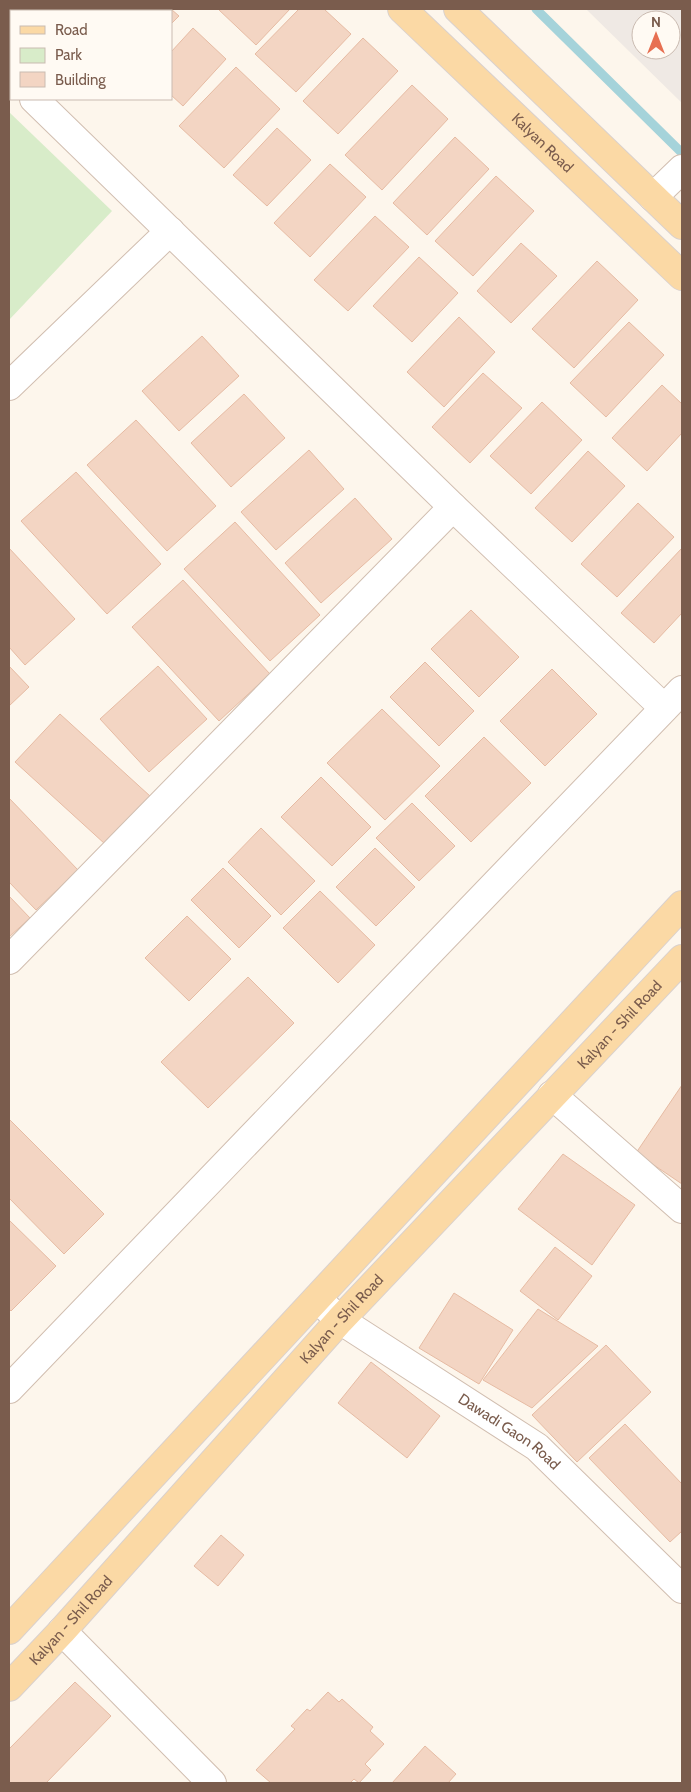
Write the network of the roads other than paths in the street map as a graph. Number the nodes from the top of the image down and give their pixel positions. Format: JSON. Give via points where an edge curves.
{"nodes":[{"id":1,"x":402,"y":9,"type":"edge"},
{"id":2,"x":458,"y":9,"type":"edge"},
{"id":3,"x":35,"y":100,"type":"edge"},
{"id":4,"x":682,"y":169,"type":"edge"},
{"id":5,"x":653,"y":197,"type":"junction"},
{"id":6,"x":682,"y":225,"type":"edge"},
{"id":7,"x":170,"y":231,"type":"junction"},
{"id":8,"x":682,"y":276,"type":"edge"},
{"id":9,"x":9,"y":386,"type":"edge"},
{"id":10,"x":453,"y":507,"type":"junction"},
{"id":11,"x":673,"y":699,"type":"edge"},
{"id":12,"x":682,"y":905,"type":"edge"},
{"id":13,"x":682,"y":959,"type":"edge"},
{"id":14,"x":9,"y":960,"type":"edge"},
{"id":15,"x":552,"y":1095,"type":"junction"},
{"id":16,"x":682,"y":1209,"type":"edge"},
{"id":17,"x":317,"y":1298,"type":"junction"},
{"id":18,"x":340,"y":1320,"type":"junction"},
{"id":19,"x":9,"y":1389,"type":"edge"},
{"id":20,"x":682,"y":1589,"type":"edge"},
{"id":21,"x":9,"y":1630,"type":"edge"},
{"id":22,"x":62,"y":1631,"type":"junction"},
{"id":23,"x":9,"y":1687,"type":"edge"},
{"id":24,"x":212,"y":1783,"type":"edge"}],
"edges":[{"from":1,"to":8,"type":"main road","name":"Kalyan Road"},
{"from":2,"to":5,"type":"main road"},
{"from":3,"to":7,"type":"street"},
{"from":4,"to":5,"type":"street"},
{"from":5,"to":6,"type":"main road"},
{"from":7,"to":9,"type":"street"},
{"from":7,"to":10,"type":"street"},
{"from":10,"to":11,"type":"street"},
{"from":10,"to":14,"type":"street"},
{"from":11,"to":19,"type":"street"},
{"from":12,"to":17,"type":"main road"},
{"from":13,"to":15,"type":"main road","name":"Kalyan - Shil Road"},
{"from":15,"to":16,"type":"street"},
{"from":15,"to":18,"type":"main road","name":"Kalyan - Shil Road"},
{"from":17,"to":18,"type":"street","name":"Dawadi Gaon Road"},
{"from":17,"to":21,"type":"main road"},
{"from":18,"to":20,"type":"street","name":"Dawadi Gaon Road","via":[[537,1446]]},
{"from":18,"to":22,"type":"main road","name":"Kalyan - Shil Road"},
{"from":22,"to":23,"type":"main road","name":"Kalyan - Shil Road"},
{"from":22,"to":24,"type":"street"}]}
